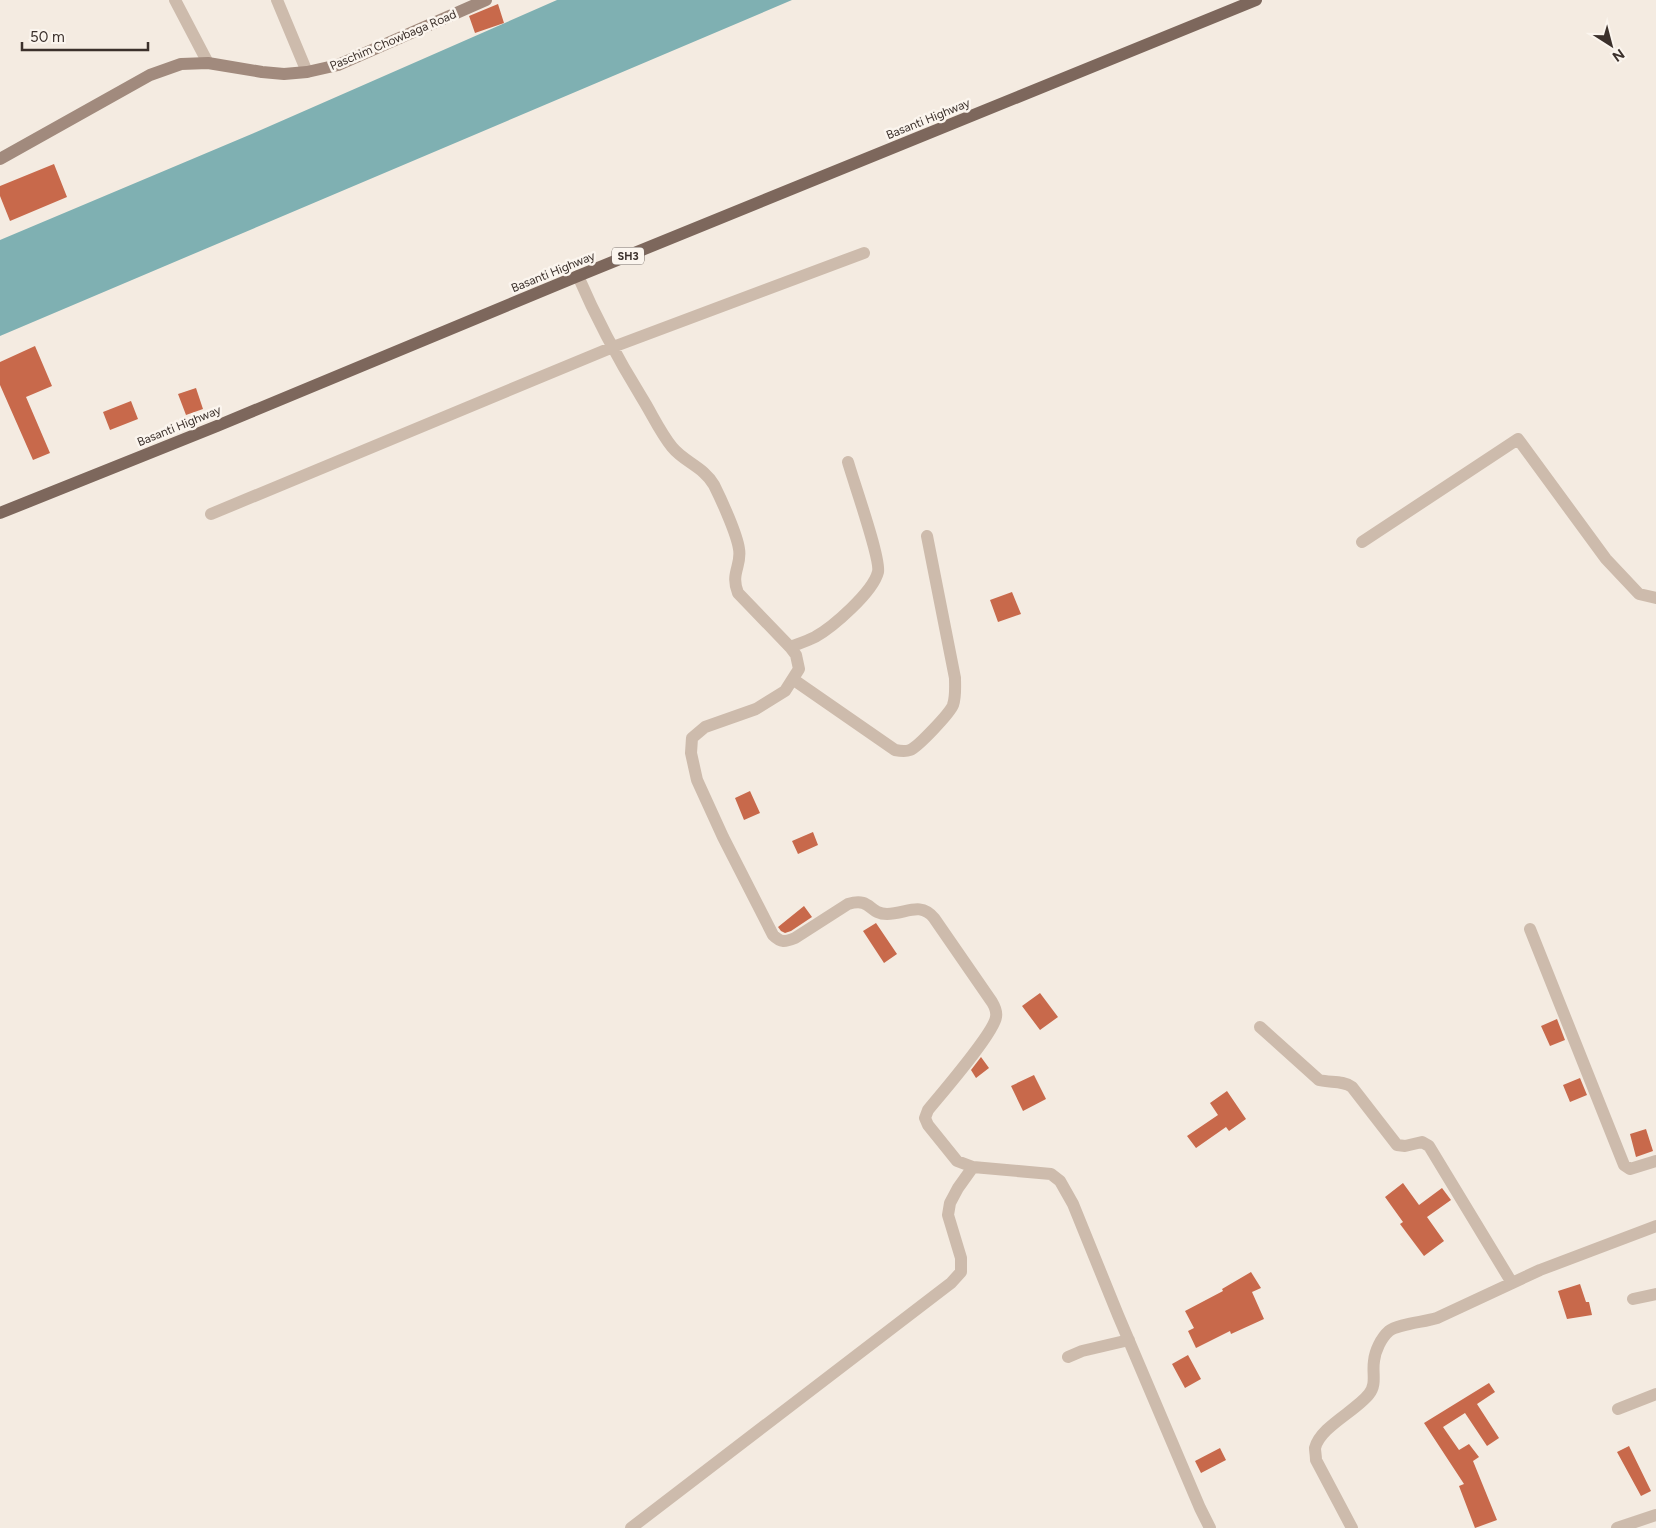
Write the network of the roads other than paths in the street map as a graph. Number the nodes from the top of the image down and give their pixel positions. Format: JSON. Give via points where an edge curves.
{"nodes":[{"id":1,"x":175,"y":0,"type":"edge"},
{"id":2,"x":276,"y":0,"type":"edge"},
{"id":3,"x":486,"y":0,"type":"edge"},
{"id":4,"x":1256,"y":0,"type":"edge"},
{"id":5,"x":208,"y":64,"type":"junction"},
{"id":6,"x":308,"y":72,"type":"junction"},
{"id":7,"x":0,"y":159,"type":"edge"},
{"id":8,"x":864,"y":253,"type":"dead end"},
{"id":9,"x":578,"y":276,"type":"junction"},
{"id":10,"x":616,"y":353,"type":"junction"},
{"id":11,"x":848,"y":462,"type":"dead end"},
{"id":12,"x":0,"y":513,"type":"edge"},
{"id":13,"x":210,"y":514,"type":"dead end"},
{"id":14,"x":927,"y":536,"type":"dead end"},
{"id":15,"x":1362,"y":542,"type":"dead end"},
{"id":16,"x":1656,"y":598,"type":"edge"},
{"id":17,"x":790,"y":647,"type":"junction"},
{"id":18,"x":794,"y":680,"type":"junction"},
{"id":19,"x":1530,"y":929,"type":"dead end"},
{"id":20,"x":1260,"y":1027,"type":"dead end"},
{"id":21,"x":1656,"y":1161,"type":"edge"},
{"id":22,"x":973,"y":1166,"type":"junction"},
{"id":23,"x":1656,"y":1226,"type":"edge"},
{"id":24,"x":1512,"y":1283,"type":"junction"},
{"id":25,"x":1656,"y":1294,"type":"edge"},
{"id":26,"x":1633,"y":1299,"type":"dead end"},
{"id":27,"x":1129,"y":1340,"type":"junction"},
{"id":28,"x":1068,"y":1357,"type":"dead end"},
{"id":29,"x":1656,"y":1394,"type":"edge"},
{"id":30,"x":1618,"y":1410,"type":"dead end"},
{"id":31,"x":1656,"y":1515,"type":"edge"},
{"id":32,"x":631,"y":1528,"type":"edge"},
{"id":33,"x":1210,"y":1528,"type":"edge"},
{"id":34,"x":1352,"y":1528,"type":"edge"},
{"id":35,"x":1616,"y":1528,"type":"edge"}],
"edges":[{"from":1,"to":5,"type":"street"},
{"from":2,"to":6,"type":"street"},
{"from":3,"to":6,"type":"street","name":"Paschim Chowbaga Road","via":[[338,65]]},
{"from":4,"to":9,"type":"main road","name":"Basanti Highway","number":"SH3"},
{"from":5,"to":6,"type":"street","name":"Paschim Chowbaga Road","via":[[284,74]]},
{"from":5,"to":7,"type":"street","name":"Paschim Chowbaga Road","via":[[181,64],[150,75]]},
{"from":8,"to":10,"type":"street"},
{"from":9,"to":10,"type":"street"},
{"from":9,"to":12,"type":"main road","name":"Basanti Highway","number":"SH3"},
{"from":10,"to":13,"type":"street"},
{"from":10,"to":17,"type":"street","via":[[672,448],[702,470],[713,484],[740,551],[734,576],[738,593]]},
{"from":11,"to":17,"type":"street","via":[[878,571],[872,585],[837,621],[814,638]]},
{"from":14,"to":18,"type":"street","via":[[955,678],[956,696],[943,719],[912,750],[895,750]]},
{"from":15,"to":16,"type":"street","via":[[1518,439],[1606,559],[1638,594]]},
{"from":17,"to":18,"type":"street","via":[[796,655],[799,669]]},
{"from":18,"to":22,"type":"street","via":[[785,691],[756,709],[705,727],[692,738],[691,753],[697,780],[723,837],[779,941],[790,940],[858,901],[866,902],[881,914],[923,908],[934,918],[996,1009],[992,1026],[925,1118],[953,1157]]},
{"from":19,"to":21,"type":"street","via":[[1624,1165],[1630,1169]]},
{"from":20,"to":24,"type":"street","via":[[1319,1080],[1347,1083],[1352,1087],[1397,1145],[1422,1142],[1429,1146]]},
{"from":22,"to":27,"type":"street","via":[[1051,1174],[1060,1181],[1073,1204]]},
{"from":22,"to":32,"type":"street","via":[[950,1203],[948,1215],[961,1258],[961,1272],[951,1283]]},
{"from":23,"to":24,"type":"street"},
{"from":24,"to":34,"type":"street","via":[[1437,1318],[1402,1325],[1390,1331],[1378,1347],[1370,1394],[1322,1435],[1316,1448],[1316,1460]]},
{"from":25,"to":26,"type":"street"},
{"from":27,"to":28,"type":"street"},
{"from":27,"to":33,"type":"street"},
{"from":29,"to":30,"type":"street"},
{"from":31,"to":35,"type":"street"}]}
